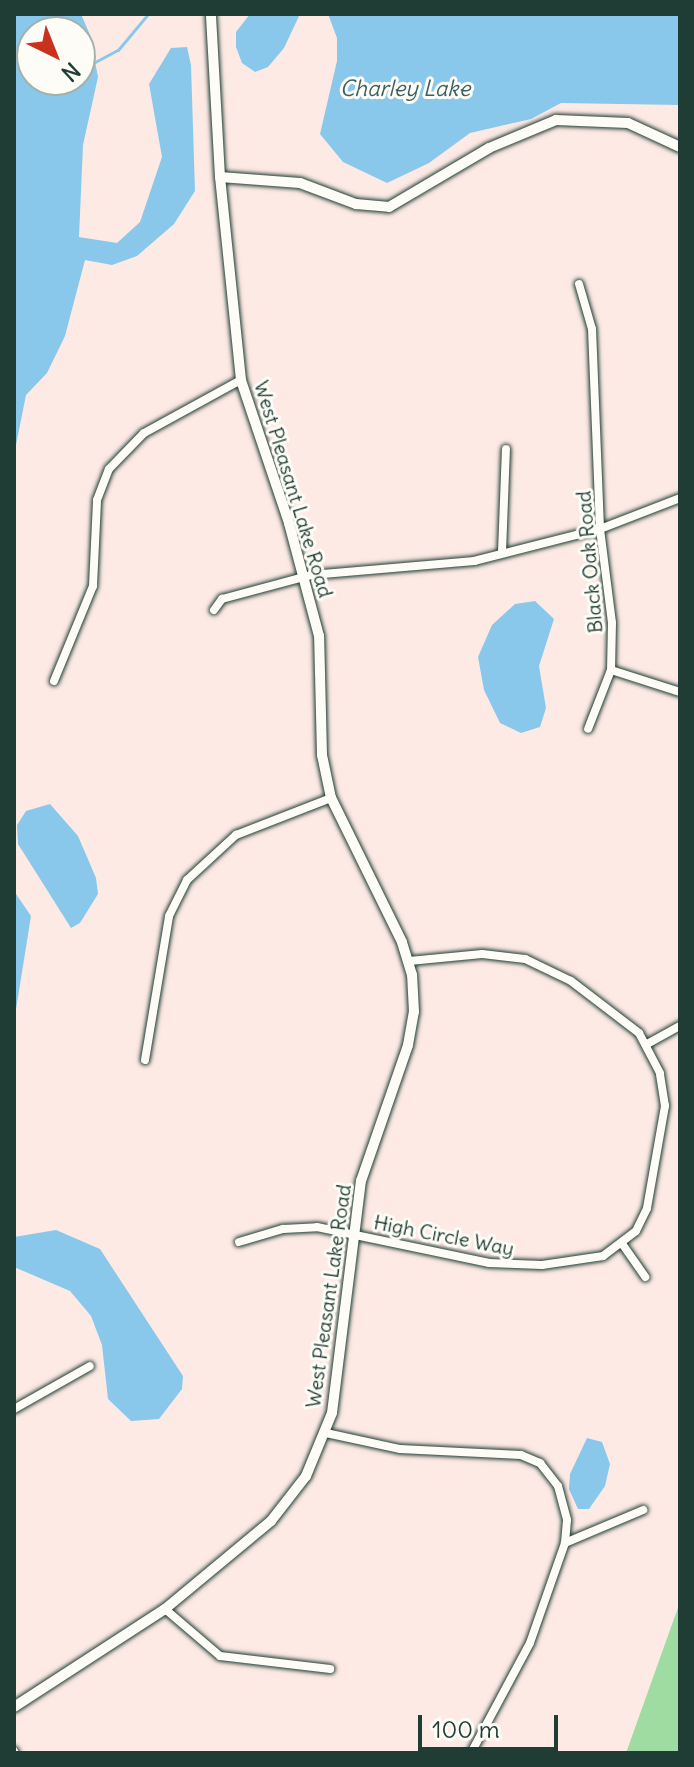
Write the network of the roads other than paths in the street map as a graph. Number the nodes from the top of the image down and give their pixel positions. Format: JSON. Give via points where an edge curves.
{"nodes":[{"id":1,"x":211,"y":14,"type":"edge"},
{"id":2,"x":680,"y":147,"type":"edge"},
{"id":3,"x":220,"y":177,"type":"junction"},
{"id":4,"x":579,"y":284,"type":"dead end"},
{"id":5,"x":241,"y":380,"type":"junction"},
{"id":6,"x":506,"y":449,"type":"dead end"},
{"id":7,"x":680,"y":498,"type":"edge"},
{"id":8,"x":600,"y":529,"type":"junction"},
{"id":9,"x":502,"y":552,"type":"junction"},
{"id":10,"x":304,"y":577,"type":"junction"},
{"id":11,"x":214,"y":610,"type":"dead end"},
{"id":12,"x":611,"y":670,"type":"junction"},
{"id":13,"x":54,"y":681,"type":"dead end"},
{"id":14,"x":680,"y":692,"type":"edge"},
{"id":15,"x":588,"y":729,"type":"dead end"},
{"id":16,"x":331,"y":798,"type":"junction"},
{"id":17,"x":409,"y":961,"type":"junction"},
{"id":18,"x":680,"y":1026,"type":"edge"},
{"id":19,"x":647,"y":1044,"type":"junction"},
{"id":20,"x":145,"y":1060,"type":"dead end"},
{"id":21,"x":352,"y":1233,"type":"junction"},
{"id":22,"x":239,"y":1242,"type":"dead end"},
{"id":23,"x":623,"y":1245,"type":"junction"},
{"id":24,"x":645,"y":1277,"type":"dead end"},
{"id":25,"x":90,"y":1366,"type":"dead end"},
{"id":26,"x":14,"y":1409,"type":"edge"},
{"id":27,"x":326,"y":1433,"type":"junction"},
{"id":28,"x":643,"y":1510,"type":"dead end"},
{"id":29,"x":565,"y":1543,"type":"junction"},
{"id":30,"x":165,"y":1609,"type":"junction"},
{"id":31,"x":330,"y":1669,"type":"dead end"},
{"id":32,"x":14,"y":1707,"type":"edge"},
{"id":33,"x":471,"y":1753,"type":"edge"}],
"edges":[{"from":1,"to":3,"type":"street","name":"West Pleasant Lake Road"},
{"from":2,"to":3,"type":"street","via":[[628,123],[556,120],[489,148],[389,207],[356,204],[298,182]]},
{"from":3,"to":5,"type":"street","name":"West Pleasant Lake Road"},
{"from":4,"to":8,"type":"street","name":"Black Oak Road","via":[[592,329]]},
{"from":5,"to":10,"type":"street","name":"West Pleasant Lake Road"},
{"from":5,"to":13,"type":"street","via":[[144,433],[109,469],[97,500],[93,586]]},
{"from":6,"to":9,"type":"street"},
{"from":7,"to":8,"type":"street"},
{"from":8,"to":9,"type":"street"},
{"from":8,"to":12,"type":"street","name":"Black Oak Road","via":[[612,604]]},
{"from":9,"to":10,"type":"street","via":[[448,565],[365,567]]},
{"from":10,"to":11,"type":"street","via":[[222,599]]},
{"from":10,"to":16,"type":"street","name":"West Pleasant Lake Road","via":[[321,644],[320,734]]},
{"from":12,"to":14,"type":"street"},
{"from":12,"to":15,"type":"street"},
{"from":16,"to":17,"type":"street","name":"West Pleasant Lake Road"},
{"from":16,"to":20,"type":"street","via":[[236,835],[187,880],[169,916]]},
{"from":17,"to":19,"type":"street","via":[[482,954],[534,963],[615,1010]]},
{"from":17,"to":21,"type":"street","name":"West Pleasant Lake Road","via":[[412,1029],[370,1148]]},
{"from":18,"to":19,"type":"street"},
{"from":19,"to":23,"type":"street","via":[[660,1073],[664,1119],[644,1217]]},
{"from":21,"to":22,"type":"street","name":"High Circle Way","via":[[300,1227]]},
{"from":21,"to":23,"type":"street","name":"High Circle Way","via":[[515,1265],[597,1258]]},
{"from":21,"to":27,"type":"street","name":"West Pleasant Lake Road"},
{"from":23,"to":24,"type":"street"},
{"from":25,"to":26,"type":"street"},
{"from":27,"to":29,"type":"street","via":[[400,1449],[530,1458],[547,1470],[561,1494]]},
{"from":27,"to":30,"type":"street","name":"West Pleasant Lake Road","via":[[306,1476],[283,1508]]},
{"from":28,"to":29,"type":"street"},
{"from":29,"to":33,"type":"street","via":[[530,1643]]},
{"from":30,"to":31,"type":"street","via":[[220,1656]]},
{"from":30,"to":32,"type":"street","name":"West Pleasant Lake Road"}]}
